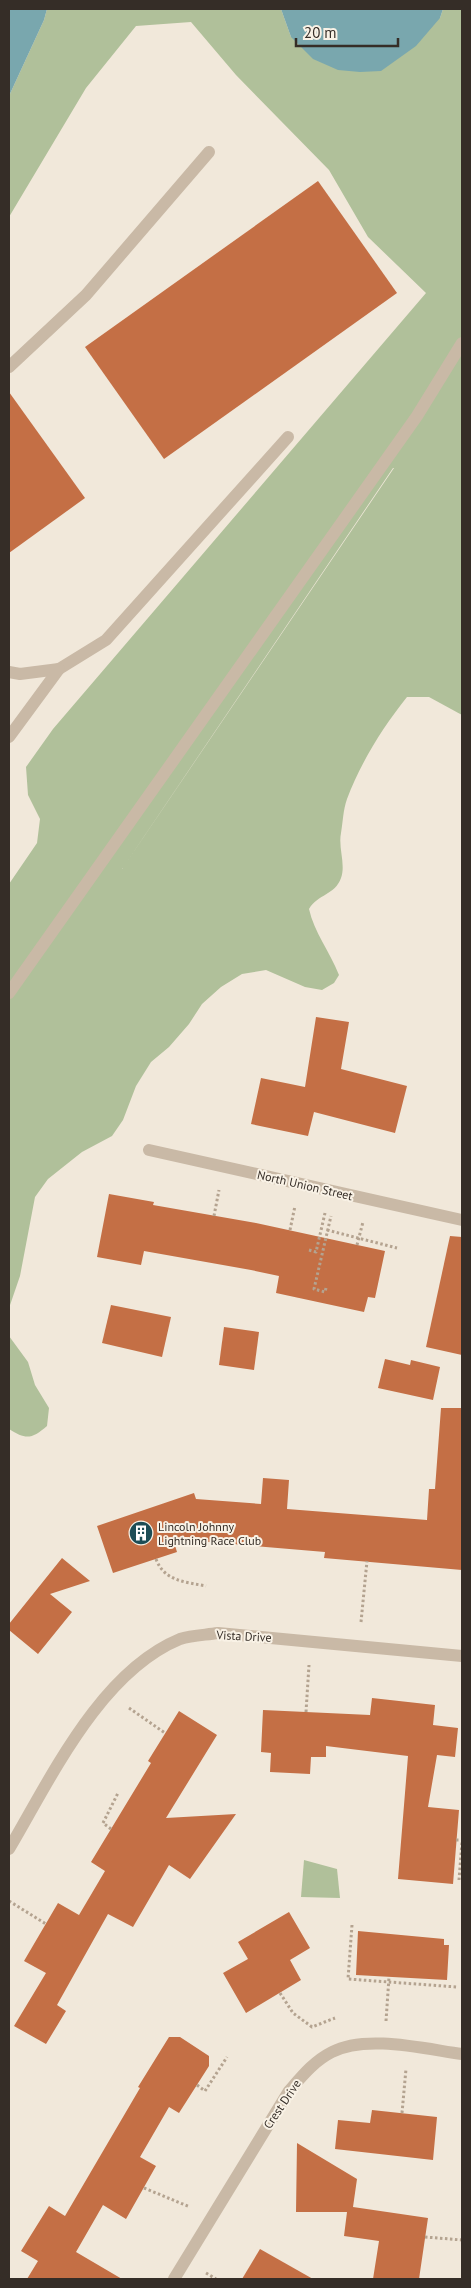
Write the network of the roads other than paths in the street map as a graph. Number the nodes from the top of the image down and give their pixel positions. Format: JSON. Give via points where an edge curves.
{"nodes":[{"id":1,"x":208,"y":152,"type":"dead end"},
{"id":2,"x":462,"y":343,"type":"edge"},
{"id":3,"x":9,"y":367,"type":"edge"},
{"id":4,"x":288,"y":437,"type":"dead end"},
{"id":5,"x":59,"y":669,"type":"junction"},
{"id":6,"x":9,"y":672,"type":"edge"},
{"id":7,"x":9,"y":737,"type":"edge"},
{"id":8,"x":9,"y":994,"type":"edge"},
{"id":9,"x":149,"y":1150,"type":"dead end"},
{"id":10,"x":462,"y":1220,"type":"edge"},
{"id":11,"x":462,"y":1656,"type":"edge"},
{"id":12,"x":9,"y":1849,"type":"edge"},
{"id":13,"x":462,"y":2054,"type":"edge"},
{"id":14,"x":174,"y":2279,"type":"edge"}],
"edges":[{"from":1,"to":3,"type":"street","via":[[86,294]]},
{"from":2,"to":8,"type":"street","via":[[417,416]]},
{"from":4,"to":5,"type":"street","via":[[106,640]]},
{"from":5,"to":6,"type":"street","via":[[20,674]]},
{"from":5,"to":7,"type":"street"},
{"from":9,"to":10,"type":"street","name":"North Union Street"},
{"from":11,"to":12,"type":"street","name":"Vista Drive","via":[[218,1633],[181,1639],[132,1670],[108,1694],[77,1734]]},
{"from":13,"to":14,"type":"street","name":"Crest Drive","via":[[385,2045],[350,2046],[332,2052],[310,2067],[289,2091]]}]}
